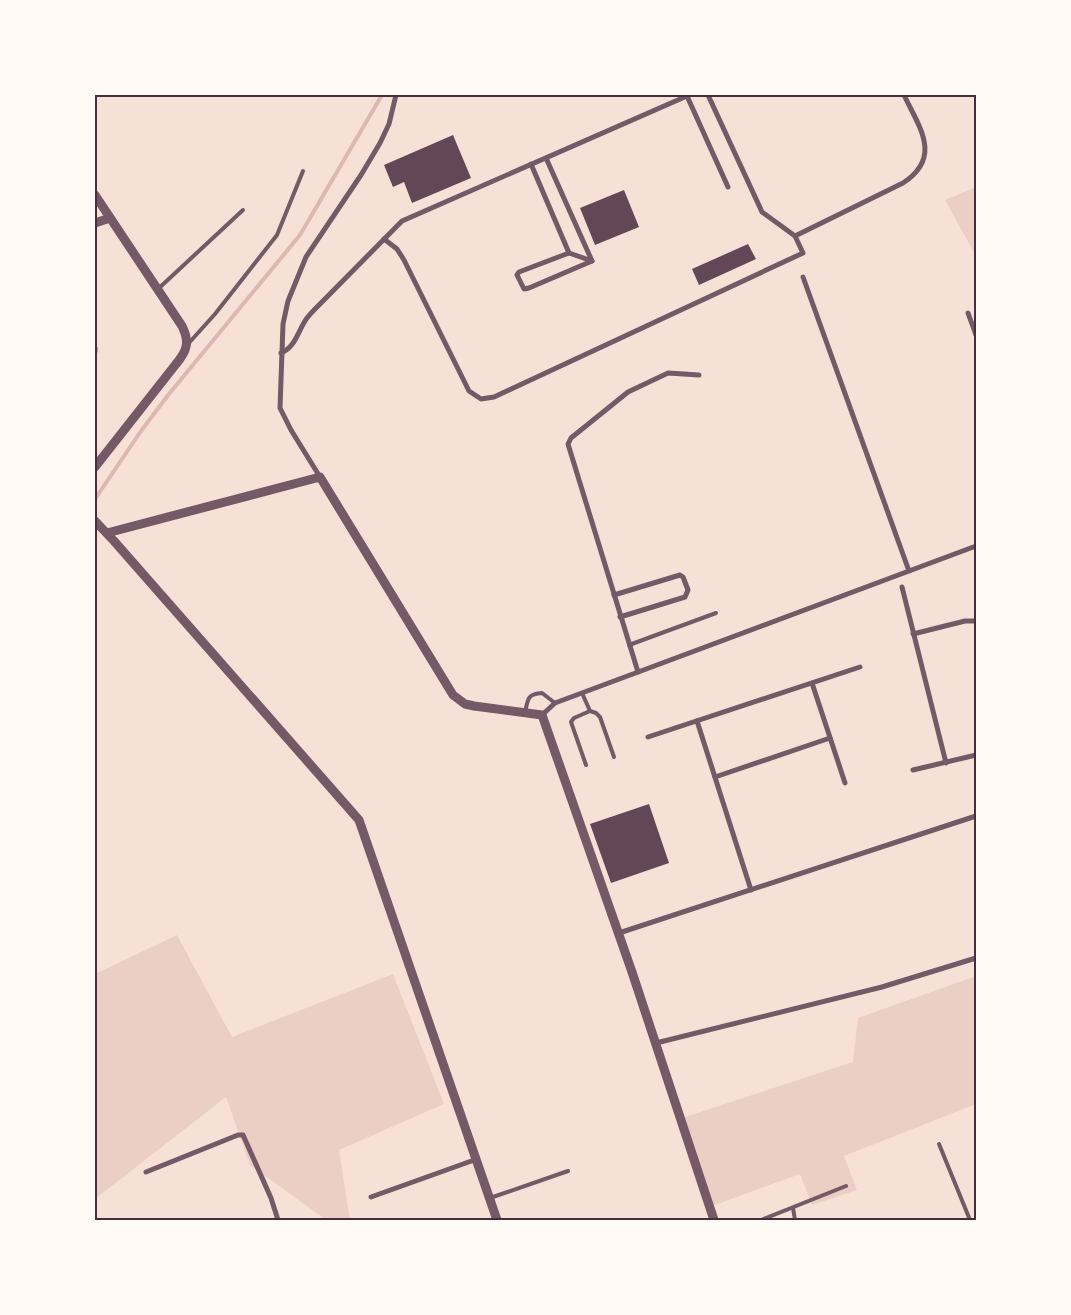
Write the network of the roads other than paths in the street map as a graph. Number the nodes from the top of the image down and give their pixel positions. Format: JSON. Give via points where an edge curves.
{"nodes":[{"id":1,"x":396,"y":95,"type":"edge"},
{"id":2,"x":708,"y":95,"type":"edge"},
{"id":3,"x":904,"y":95,"type":"edge"},
{"id":4,"x":546,"y":158,"type":"junction"},
{"id":5,"x":531,"y":164,"type":"junction"},
{"id":6,"x":303,"y":171,"type":"dead end"},
{"id":7,"x":728,"y":187,"type":"dead end"},
{"id":8,"x":95,"y":195,"type":"edge"},
{"id":9,"x":243,"y":210,"type":"dead end"},
{"id":10,"x":110,"y":218,"type":"junction"},
{"id":11,"x":95,"y":223,"type":"edge"},
{"id":12,"x":795,"y":236,"type":"junction"},
{"id":13,"x":384,"y":239,"type":"junction"},
{"id":14,"x":569,"y":253,"type":"junction"},
{"id":15,"x":592,"y":261,"type":"junction"},
{"id":16,"x":803,"y":277,"type":"dead end"},
{"id":17,"x":158,"y":289,"type":"junction"},
{"id":18,"x":968,"y":313,"type":"dead end"},
{"id":19,"x":976,"y":335,"type":"edge"},
{"id":20,"x":188,"y":345,"type":"junction"},
{"id":21,"x":281,"y":353,"type":"junction"},
{"id":22,"x":699,"y":375,"type":"dead end"},
{"id":23,"x":95,"y":467,"type":"edge"},
{"id":24,"x":320,"y":478,"type":"junction"},
{"id":25,"x":95,"y":521,"type":"edge"},
{"id":26,"x":123,"y":529,"type":"junction"},
{"id":27,"x":107,"y":533,"type":"junction"},
{"id":28,"x":114,"y":541,"type":"junction"},
{"id":29,"x":976,"y":546,"type":"edge"},
{"id":30,"x":909,"y":571,"type":"junction"},
{"id":31,"x":902,"y":587,"type":"dead end"},
{"id":32,"x":614,"y":595,"type":"junction"},
{"id":33,"x":716,"y":613,"type":"dead end"},
{"id":34,"x":620,"y":617,"type":"junction"},
{"id":35,"x":976,"y":621,"type":"edge"},
{"id":36,"x":914,"y":634,"type":"junction"},
{"id":37,"x":629,"y":645,"type":"junction"},
{"id":38,"x":860,"y":667,"type":"dead end"},
{"id":39,"x":638,"y":672,"type":"junction"},
{"id":40,"x":812,"y":683,"type":"junction"},
{"id":41,"x":582,"y":694,"type":"junction"},
{"id":42,"x":555,"y":703,"type":"junction"},
{"id":43,"x":590,"y":711,"type":"junction"},
{"id":44,"x":525,"y":713,"type":"junction"},
{"id":45,"x":542,"y":715,"type":"junction"},
{"id":46,"x":697,"y":721,"type":"junction"},
{"id":47,"x":648,"y":737,"type":"dead end"},
{"id":48,"x":830,"y":738,"type":"junction"},
{"id":49,"x":976,"y":755,"type":"edge"},
{"id":50,"x":614,"y":757,"type":"dead end"},
{"id":51,"x":946,"y":763,"type":"junction"},
{"id":52,"x":586,"y":765,"type":"dead end"},
{"id":53,"x":913,"y":770,"type":"dead end"},
{"id":54,"x":715,"y":777,"type":"junction"},
{"id":55,"x":845,"y":782,"type":"dead end"},
{"id":56,"x":976,"y":816,"type":"edge"},
{"id":57,"x":751,"y":890,"type":"junction"},
{"id":58,"x":619,"y":934,"type":"junction"},
{"id":59,"x":976,"y":958,"type":"edge"},
{"id":60,"x":656,"y":1043,"type":"junction"},
{"id":61,"x":939,"y":1144,"type":"dead end"},
{"id":62,"x":476,"y":1159,"type":"junction"},
{"id":63,"x":568,"y":1171,"type":"dead end"},
{"id":64,"x":146,"y":1172,"type":"dead end"},
{"id":65,"x":846,"y":1186,"type":"dead end"},
{"id":66,"x":372,"y":1197,"type":"dead end"},
{"id":67,"x":490,"y":1198,"type":"junction"},
{"id":68,"x":793,"y":1208,"type":"junction"},
{"id":69,"x":278,"y":1220,"type":"edge"},
{"id":70,"x":497,"y":1220,"type":"edge"},
{"id":71,"x":714,"y":1220,"type":"edge"},
{"id":72,"x":761,"y":1220,"type":"edge"},
{"id":73,"x":795,"y":1220,"type":"edge"},
{"id":74,"x":970,"y":1220,"type":"edge"}],
"edges":[{"from":1,"to":21,"type":"street","via":[[389,124],[380,142],[299,272],[288,300]]},
{"from":2,"to":12,"type":"street","via":[[762,212]]},
{"from":3,"to":12,"type":"street","via":[[926,144],[918,170],[903,182]]},
{"from":4,"to":5,"type":"street"},
{"from":4,"to":7,"type":"street","via":[[686,96]]},
{"from":4,"to":15,"type":"street"},
{"from":5,"to":13,"type":"street","via":[[402,221]]},
{"from":5,"to":14,"type":"street"},
{"from":6,"to":20,"type":"lane","via":[[277,235]]},
{"from":8,"to":10,"type":"street"},
{"from":9,"to":17,"type":"lane"},
{"from":10,"to":11,"type":"street"},
{"from":10,"to":17,"type":"street"},
{"from":12,"to":13,"type":"street","via":[[803,253],[485,399],[469,391],[404,260],[397,249]]},
{"from":13,"to":21,"type":"street","via":[[307,318],[293,345]]},
{"from":14,"to":15,"type":"street"},
{"from":14,"to":15,"type":"street","via":[[518,272],[522,286],[529,288]]},
{"from":16,"to":30,"type":"street"},
{"from":17,"to":20,"type":"street","via":[[182,326]]},
{"from":18,"to":19,"type":"street"},
{"from":20,"to":23,"type":"street"},
{"from":21,"to":24,"type":"street","via":[[280,408]]},
{"from":22,"to":32,"type":"street","via":[[668,374],[628,392],[571,438],[568,444]]},
{"from":24,"to":26,"type":"street"},
{"from":24,"to":44,"type":"street","via":[[453,695],[465,704]]},
{"from":25,"to":27,"type":"street"},
{"from":26,"to":27,"type":"street"},
{"from":26,"to":28,"type":"street","via":[[114,534]]},
{"from":27,"to":28,"type":"street"},
{"from":28,"to":62,"type":"street","via":[[359,820]]},
{"from":29,"to":30,"type":"street"},
{"from":30,"to":39,"type":"street"},
{"from":31,"to":36,"type":"street"},
{"from":32,"to":34,"type":"street"},
{"from":32,"to":34,"type":"street","via":[[680,575],[688,590],[685,597]]},
{"from":33,"to":37,"type":"lane"},
{"from":34,"to":37,"type":"street"},
{"from":35,"to":36,"type":"street"},
{"from":36,"to":51,"type":"street"},
{"from":37,"to":39,"type":"street"},
{"from":38,"to":40,"type":"street"},
{"from":39,"to":41,"type":"street"},
{"from":40,"to":46,"type":"street"},
{"from":40,"to":48,"type":"street"},
{"from":41,"to":42,"type":"street"},
{"from":41,"to":43,"type":"lane"},
{"from":42,"to":44,"type":"lane","via":[[542,693],[533,693],[528,698]]},
{"from":42,"to":45,"type":"street"},
{"from":43,"to":50,"type":"lane","via":[[600,717]]},
{"from":43,"to":52,"type":"lane","via":[[571,722]]},
{"from":44,"to":45,"type":"street"},
{"from":45,"to":58,"type":"street"},
{"from":46,"to":47,"type":"street"},
{"from":46,"to":54,"type":"street"},
{"from":48,"to":54,"type":"street"},
{"from":48,"to":55,"type":"street"},
{"from":49,"to":51,"type":"street"},
{"from":51,"to":53,"type":"street"},
{"from":54,"to":57,"type":"street"},
{"from":56,"to":57,"type":"street"},
{"from":57,"to":58,"type":"street"},
{"from":58,"to":60,"type":"street"},
{"from":59,"to":60,"type":"street","via":[[882,987]]},
{"from":60,"to":71,"type":"street"},
{"from":61,"to":74,"type":"lane"},
{"from":62,"to":66,"type":"street"},
{"from":62,"to":67,"type":"street"},
{"from":63,"to":67,"type":"lane"},
{"from":64,"to":69,"type":"street","via":[[243,1135]]},
{"from":65,"to":68,"type":"lane"},
{"from":67,"to":70,"type":"street"},
{"from":68,"to":72,"type":"lane"},
{"from":68,"to":73,"type":"lane"}]}
